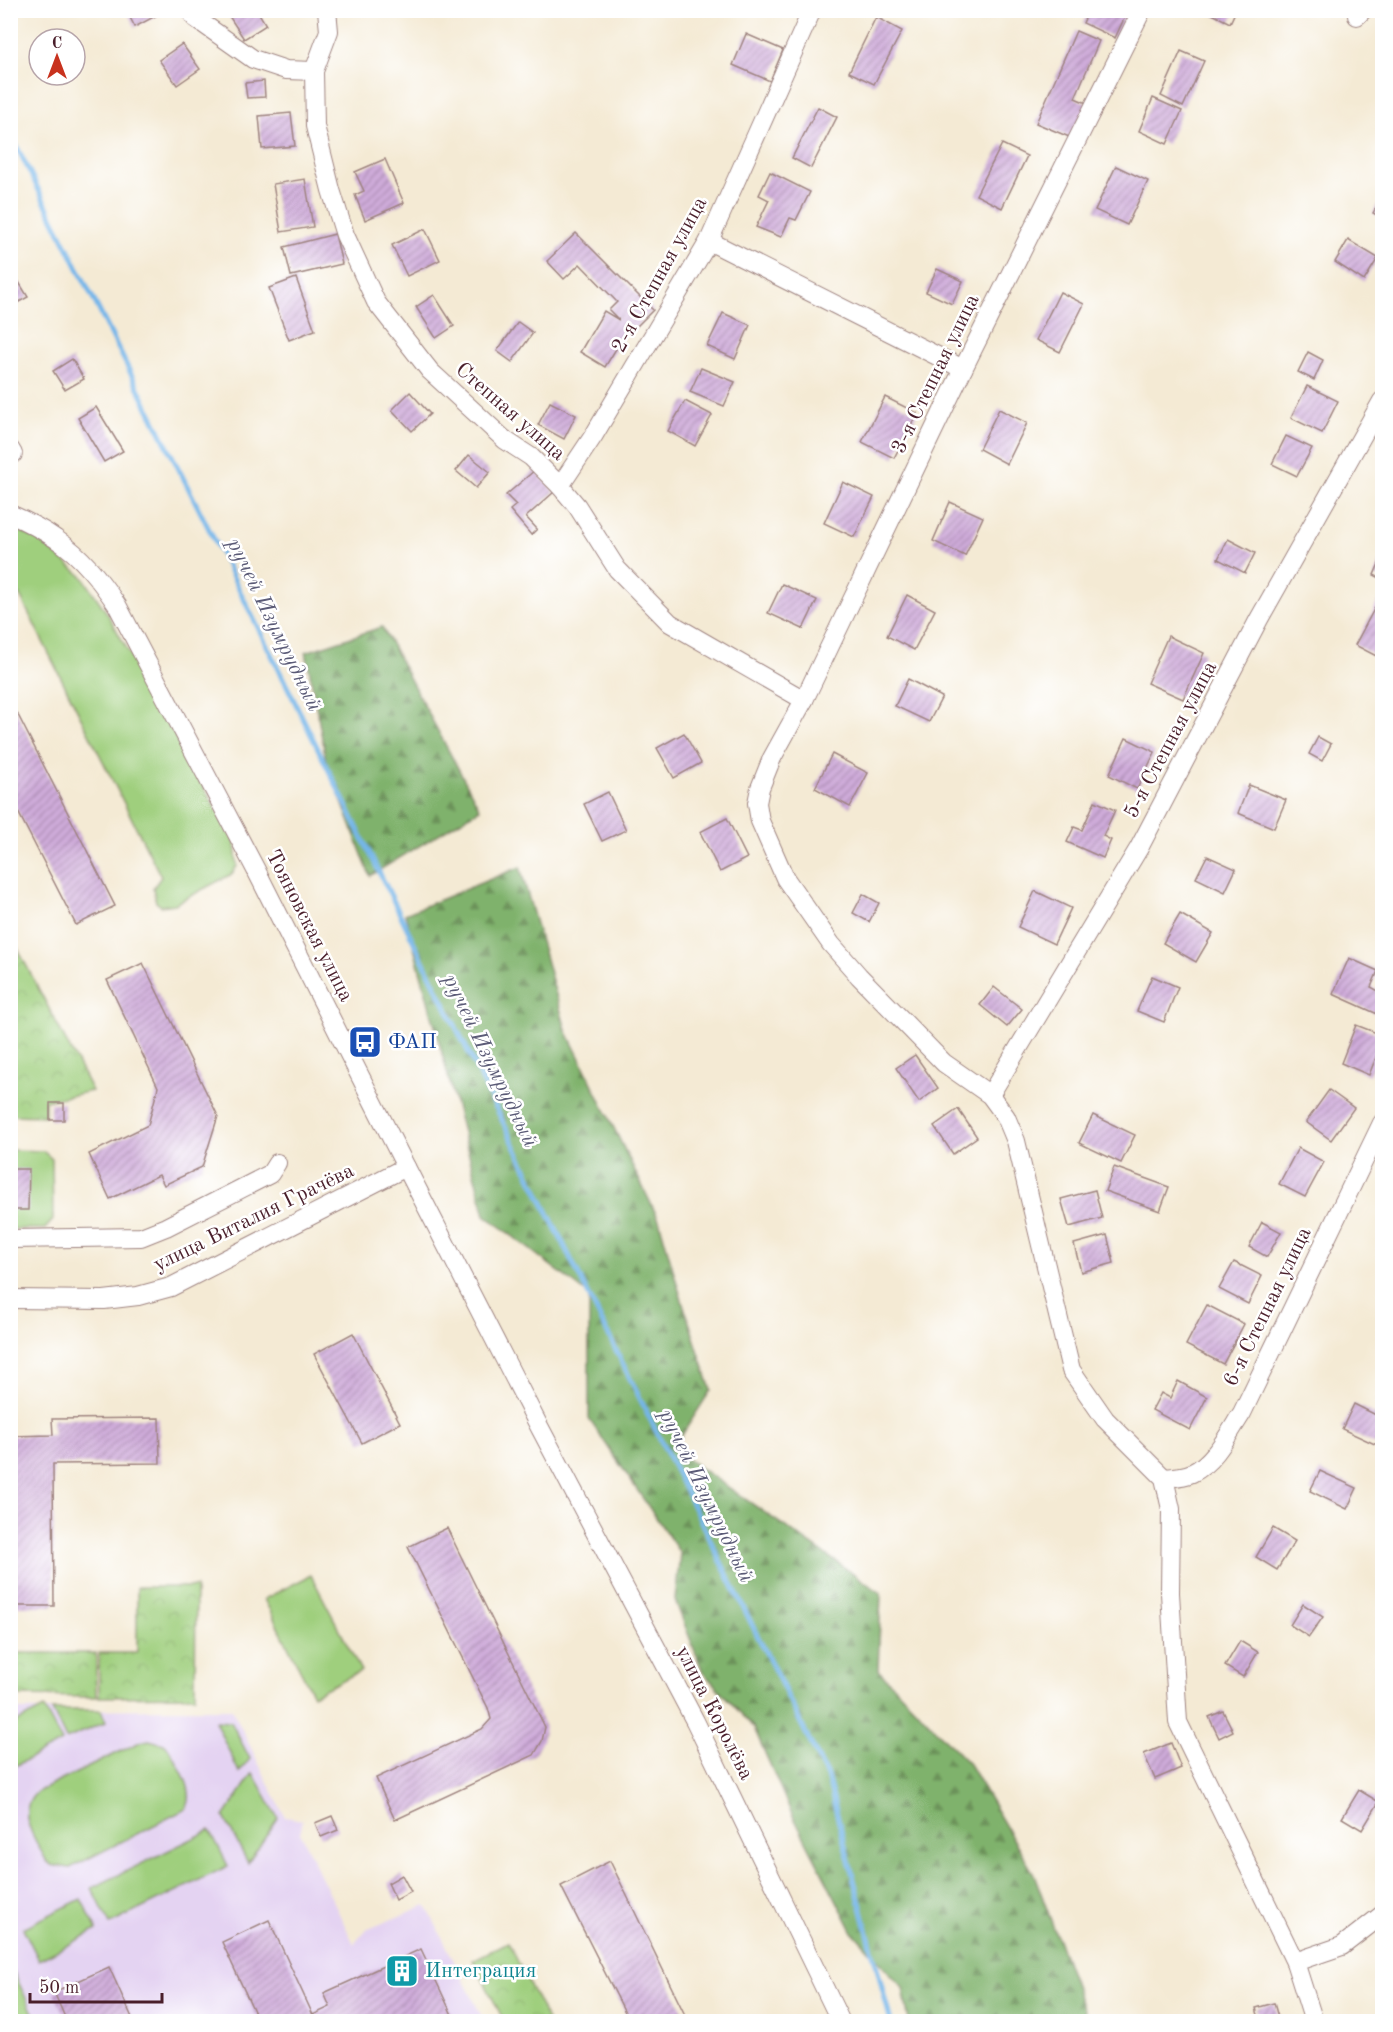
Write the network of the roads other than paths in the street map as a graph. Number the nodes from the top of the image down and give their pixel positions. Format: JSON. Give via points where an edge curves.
{"nodes":[{"id":1,"x":190,"y":10,"type":"edge"},
{"id":2,"x":327,"y":10,"type":"edge"},
{"id":3,"x":812,"y":10,"type":"edge"},
{"id":4,"x":1142,"y":10,"type":"edge"},
{"id":5,"x":314,"y":71,"type":"junction"},
{"id":6,"x":709,"y":241,"type":"junction"},
{"id":7,"x":963,"y":369,"type":"junction"},
{"id":8,"x":1383,"y":400,"type":"edge"},
{"id":9,"x":560,"y":486,"type":"junction"},
{"id":10,"x":10,"y":514,"type":"edge"},
{"id":11,"x":804,"y":700,"type":"junction"},
{"id":12,"x":990,"y":1095,"type":"junction"},
{"id":13,"x":1383,"y":1124,"type":"edge"},
{"id":14,"x":277,"y":1163,"type":"dead end"},
{"id":15,"x":406,"y":1167,"type":"junction"},
{"id":16,"x":10,"y":1239,"type":"edge"},
{"id":17,"x":10,"y":1299,"type":"edge"},
{"id":18,"x":540,"y":1428,"type":"joint"},
{"id":19,"x":1164,"y":1478,"type":"junction"},
{"id":20,"x":1383,"y":1915,"type":"edge"},
{"id":21,"x":1295,"y":1962,"type":"junction"},
{"id":22,"x":841,"y":2022,"type":"edge"},
{"id":23,"x":1314,"y":2022,"type":"edge"}],
"edges":[{"from":1,"to":5,"type":"street","via":[[195,18],[253,59],[286,70]]},
{"from":2,"to":5,"type":"street","name":"Степная улица","via":[[328,30]]},
{"from":3,"to":6,"type":"street","name":"2-я Степная улица"},
{"from":4,"to":7,"type":"street","name":"3-я Степная улица"},
{"from":5,"to":9,"type":"street","name":"Степная улица","via":[[315,126],[331,190],[345,235],[376,302],[430,372]]},
{"from":6,"to":7,"type":"street"},
{"from":6,"to":9,"type":"street","name":"2-я Степная улица"},
{"from":7,"to":11,"type":"street","name":"3-я Степная улица"},
{"from":8,"to":12,"type":"street","name":"5-я Степная улица","via":[[1259,619],[1139,848]]},
{"from":9,"to":11,"type":"street","name":"Степная улица","via":[[617,569],[670,623]]},
{"from":10,"to":15,"type":"street","name":"Тояновская улица","via":[[56,538],[76,555],[117,605]]},
{"from":11,"to":12,"type":"street","name":"3-я Степная улица","via":[[772,758],[757,803],[760,821],[785,878],[831,944],[859,976],[944,1064]]},
{"from":12,"to":19,"type":"street","via":[[1006,1117],[1016,1141],[1071,1370],[1105,1419]]},
{"from":13,"to":19,"type":"street","name":"6-я Степная улица","via":[[1242,1413],[1219,1450],[1194,1472]]},
{"from":14,"to":16,"type":"street","via":[[270,1174],[141,1237]]},
{"from":15,"to":17,"type":"street","name":"улица Виталия Грачёва","via":[[171,1287],[104,1300]]},
{"from":15,"to":18,"type":"street","name":"Тояновская улица"},
{"from":18,"to":22,"type":"street","name":"улица Королёва","via":[[695,1721]]},
{"from":19,"to":21,"type":"street","via":[[1171,1509],[1170,1593],[1178,1722]]},
{"from":20,"to":21,"type":"street","via":[[1342,1946]]},
{"from":21,"to":23,"type":"street"}]}
